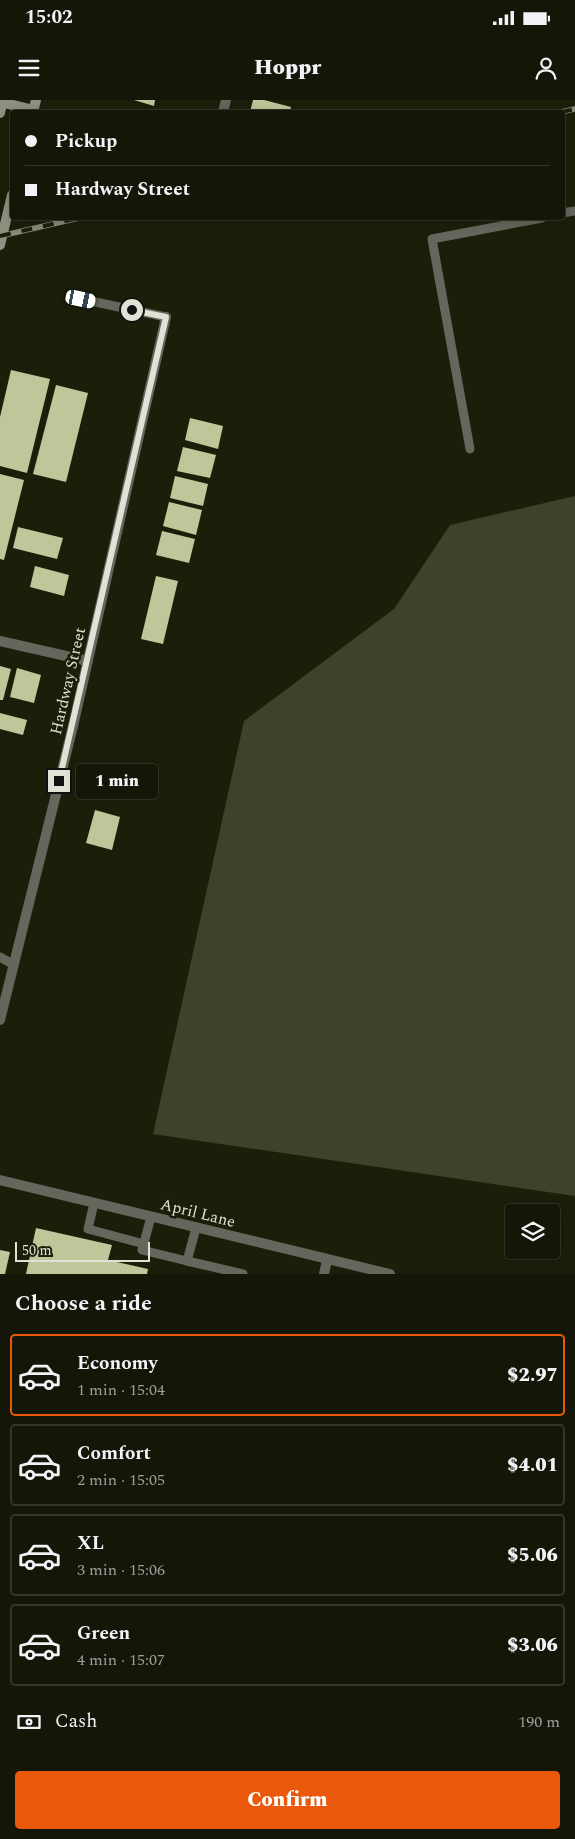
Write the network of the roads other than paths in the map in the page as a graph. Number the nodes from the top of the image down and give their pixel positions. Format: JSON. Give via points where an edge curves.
{"nodes":[{"id":1,"x":2,"y":101,"type":"edge"},
{"id":2,"x":37,"y":109,"type":"edge"},
{"id":3,"x":0,"y":113,"type":"edge"},
{"id":4,"x":10,"y":203,"type":"edge"},
{"id":5,"x":532,"y":220,"type":"edge"},
{"id":6,"x":0,"y":245,"type":"edge"},
{"id":7,"x":81,"y":299,"type":"dead end"},
{"id":8,"x":166,"y":317,"type":"joint"},
{"id":9,"x":470,"y":449,"type":"dead end"},
{"id":10,"x":0,"y":641,"type":"edge"},
{"id":11,"x":88,"y":661,"type":"junction"},
{"id":12,"x":0,"y":957,"type":"edge"},
{"id":13,"x":14,"y":965,"type":"junction"},
{"id":14,"x":0,"y":1020,"type":"edge"},
{"id":15,"x":0,"y":1180,"type":"edge"},
{"id":16,"x":94,"y":1203,"type":"junction"},
{"id":17,"x":151,"y":1217,"type":"junction"},
{"id":18,"x":196,"y":1228,"type":"junction"},
{"id":19,"x":144,"y":1244,"type":"junction"},
{"id":20,"x":327,"y":1260,"type":"junction"},
{"id":21,"x":187,"y":1261,"type":"junction"},
{"id":22,"x":243,"y":1274,"type":"edge"},
{"id":23,"x":324,"y":1274,"type":"edge"},
{"id":24,"x":390,"y":1274,"type":"edge"}],
"edges":[{"from":1,"to":2,"type":"main road"},
{"from":1,"to":3,"type":"main road"},
{"from":4,"to":6,"type":"main road"},
{"from":5,"to":9,"type":"lane","via":[[432,239]]},
{"from":7,"to":8,"type":"lane"},
{"from":8,"to":11,"type":"street","name":"Hardway Street"},
{"from":10,"to":11,"type":"street"},
{"from":11,"to":13,"type":"street","name":"Hardway Street"},
{"from":12,"to":13,"type":"lane"},
{"from":13,"to":14,"type":"street","name":"Hardway Street"},
{"from":15,"to":16,"type":"street","name":"April Lane"},
{"from":16,"to":17,"type":"street","name":"April Lane"},
{"from":16,"to":19,"type":"lane","via":[[88,1229]]},
{"from":17,"to":18,"type":"street","name":"April Lane"},
{"from":17,"to":19,"type":"lane"},
{"from":18,"to":20,"type":"street","name":"April Lane"},
{"from":18,"to":21,"type":"lane"},
{"from":19,"to":21,"type":"lane","via":[[142,1250]]},
{"from":20,"to":23,"type":"street"},
{"from":20,"to":24,"type":"street","name":"April Lane"},
{"from":21,"to":22,"type":"lane"}]}
